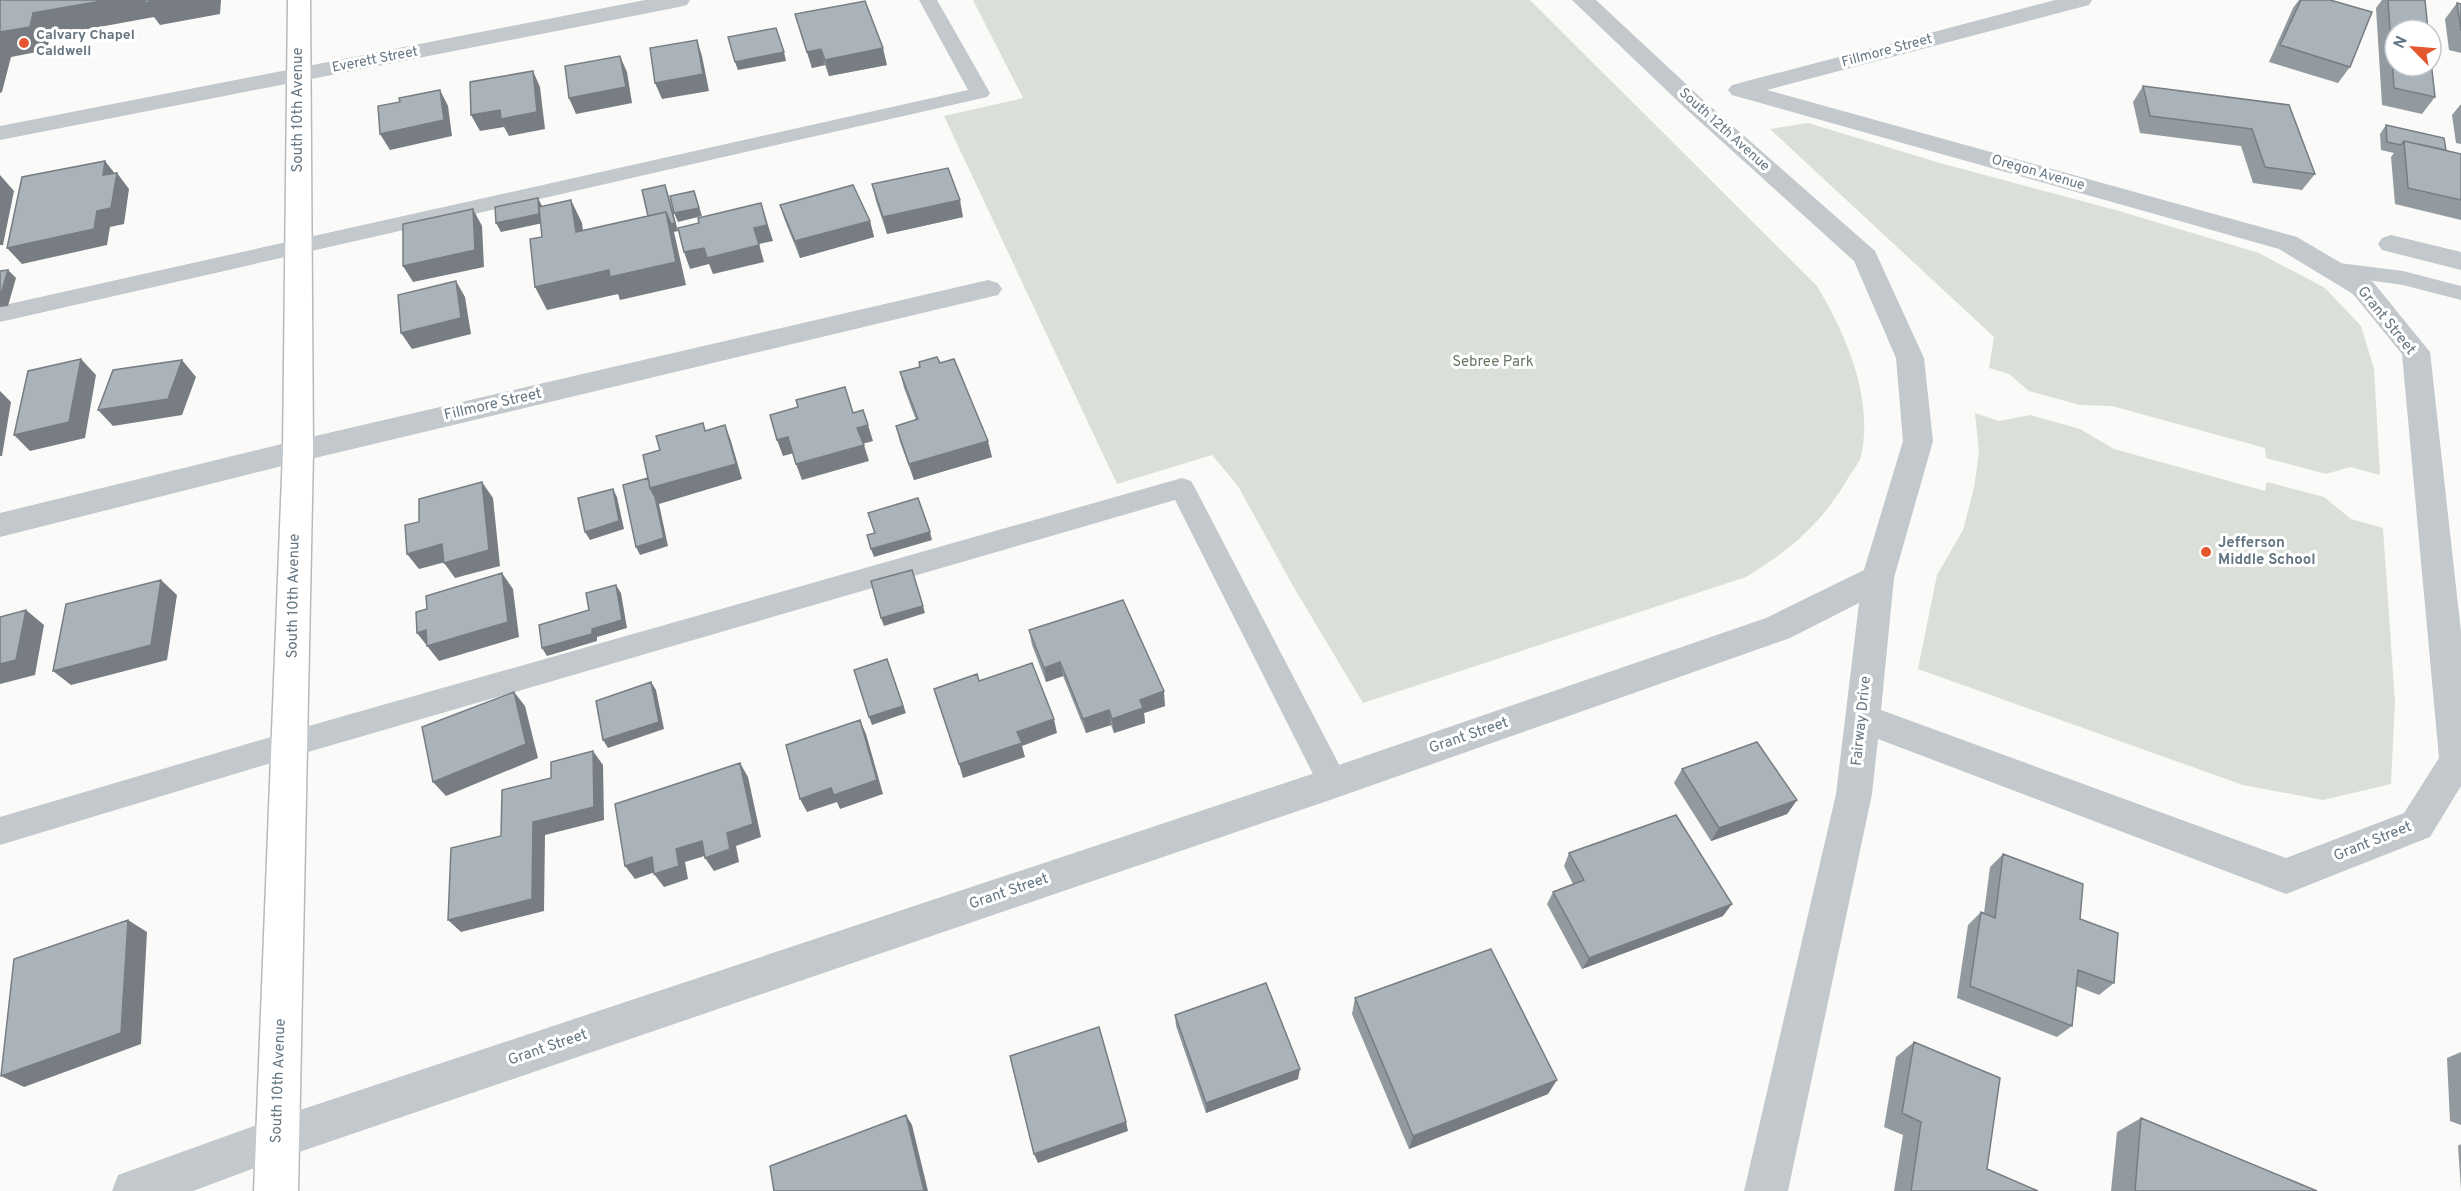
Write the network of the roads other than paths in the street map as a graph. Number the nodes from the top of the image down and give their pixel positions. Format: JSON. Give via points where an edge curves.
{"nodes":[{"id":1,"x":299,"y":0,"type":"edge"},
{"id":2,"x":679,"y":0,"type":"edge"},
{"id":3,"x":928,"y":0,"type":"edge"},
{"id":4,"x":1583,"y":0,"type":"edge"},
{"id":5,"x":2081,"y":0,"type":"edge"},
{"id":6,"x":298,"y":75,"type":"junction"},
{"id":7,"x":1740,"y":90,"type":"junction"},
{"id":8,"x":1693,"y":103,"type":"junction"},
{"id":9,"x":0,"y":133,"type":"edge"},
{"id":10,"x":2391,"y":244,"type":"dead end"},
{"id":11,"x":299,"y":247,"type":"junction"},
{"id":12,"x":1866,"y":257,"type":"joint"},
{"id":13,"x":2461,"y":261,"type":"edge"},
{"id":14,"x":2331,"y":269,"type":"junction"},
{"id":15,"x":988,"y":289,"type":"dead end"},
{"id":16,"x":2461,"y":292,"type":"edge"},
{"id":17,"x":0,"y":314,"type":"edge"},
{"id":18,"x":298,"y":451,"type":"junction"},
{"id":19,"x":0,"y":525,"type":"edge"},
{"id":20,"x":1878,"y":578,"type":"junction"},
{"id":21,"x":1862,"y":718,"type":"junction"},
{"id":22,"x":291,"y":744,"type":"junction"},
{"id":23,"x":1333,"y":783,"type":"junction"},
{"id":24,"x":0,"y":831,"type":"edge"},
{"id":25,"x":276,"y":1139,"type":"junction"},
{"id":26,"x":134,"y":1191,"type":"edge"},
{"id":27,"x":276,"y":1191,"type":"edge"},
{"id":28,"x":1766,"y":1191,"type":"edge"}],
"edges":[{"from":1,"to":6,"type":"main road","name":"South 10th Avenue"},
{"from":2,"to":6,"type":"street","name":"Everett Street"},
{"from":3,"to":11,"type":"lane","via":[[980,93]]},
{"from":4,"to":8,"type":"street","name":"South 12th Avenue"},
{"from":5,"to":7,"type":"street","name":"Fillmore Street"},
{"from":6,"to":9,"type":"street","name":"Everett Street"},
{"from":6,"to":11,"type":"main road","name":"South 10th Avenue"},
{"from":7,"to":8,"type":"street","name":"Fillmore Street"},
{"from":7,"to":14,"type":"street","name":"Oregon Avenue","via":[[2288,243]]},
{"from":8,"to":12,"type":"street","name":"South 12th Avenue"},
{"from":10,"to":13,"type":"street"},
{"from":11,"to":17,"type":"lane"},
{"from":11,"to":18,"type":"main road","name":"South 10th Avenue"},
{"from":12,"to":20,"type":"street","name":"Fairway Drive","via":[[1910,358],[1918,441]]},
{"from":14,"to":16,"type":"lane","via":[[2403,278]]},
{"from":14,"to":21,"type":"street","name":"Grant Street","via":[[2363,288],[2416,352],[2457,760],[2417,825],[2286,876]]},
{"from":15,"to":18,"type":"street","name":"Fillmore Street"},
{"from":18,"to":19,"type":"street","name":"Fillmore Street"},
{"from":18,"to":22,"type":"main road","name":"South 10th Avenue"},
{"from":20,"to":21,"type":"street","name":"Fairway Drive"},
{"from":20,"to":23,"type":"street","name":"Grant Street","via":[[1778,628]]},
{"from":21,"to":28,"type":"street","name":"Fairway Drive","via":[[1854,794]]},
{"from":22,"to":23,"type":"lane","via":[[1182,488]]},
{"from":22,"to":24,"type":"lane"},
{"from":22,"to":25,"type":"main road","name":"South 10th Avenue"},
{"from":23,"to":25,"type":"street","name":"Grant Street"},
{"from":25,"to":26,"type":"street","name":"Grant Street"},
{"from":25,"to":27,"type":"main road","name":"South 10th Avenue"}]}
